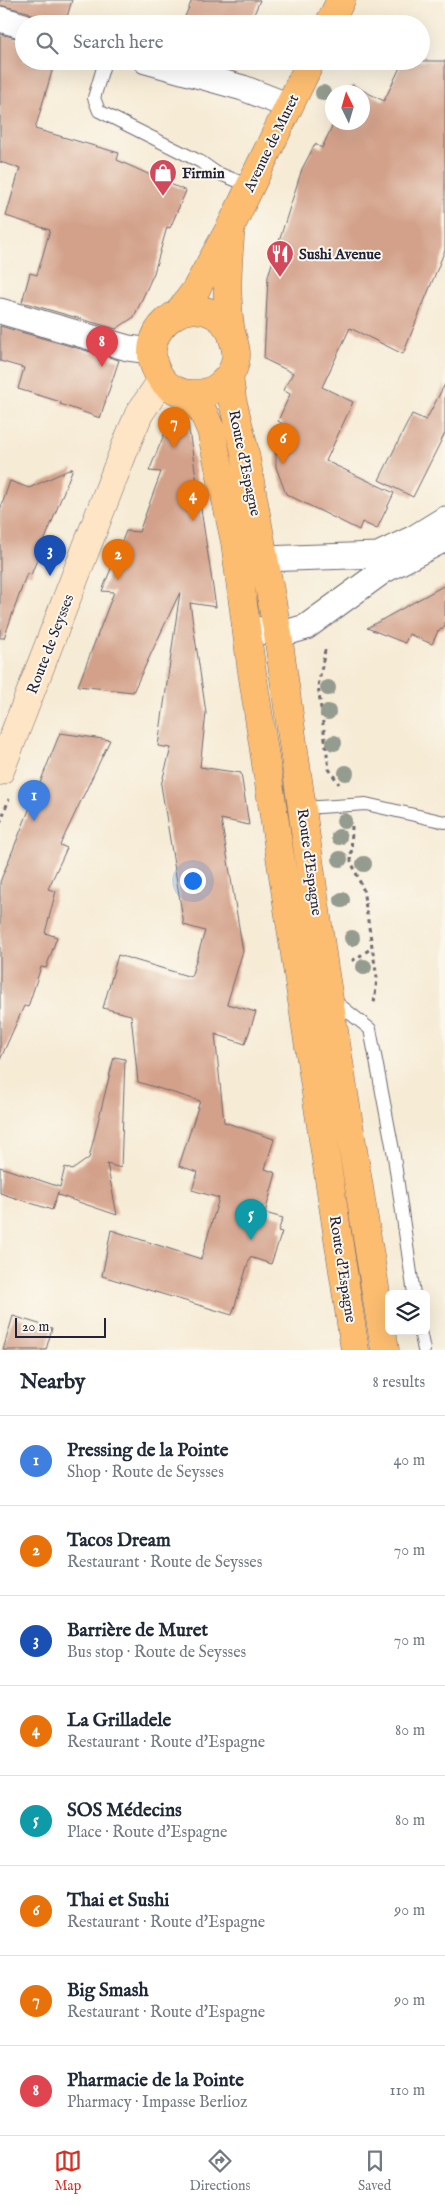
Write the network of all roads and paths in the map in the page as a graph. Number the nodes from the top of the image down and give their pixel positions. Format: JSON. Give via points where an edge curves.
{"nodes":[{"id":1,"x":341,"y":0,"type":"edge"},
{"id":2,"x":334,"y":15,"type":"edge"},
{"id":3,"x":0,"y":18,"type":"edge"},
{"id":4,"x":15,"y":23,"type":"edge"},
{"id":5,"x":102,"y":70,"type":"edge"},
{"id":6,"x":178,"y":70,"type":"edge"},
{"id":7,"x":307,"y":70,"type":"edge"},
{"id":8,"x":289,"y":106,"type":"junction"},
{"id":9,"x":250,"y":186,"type":"junction"},
{"id":10,"x":231,"y":226,"type":"junction"},
{"id":11,"x":0,"y":311,"type":"edge"},
{"id":12,"x":179,"y":312,"type":"junction"},
{"id":13,"x":231,"y":332,"type":"junction"},
{"id":14,"x":151,"y":351,"type":"junction"},
{"id":15,"x":229,"y":376,"type":"junction"},
{"id":16,"x":162,"y":380,"type":"junction"},
{"id":17,"x":189,"y":394,"type":"junction"},
{"id":18,"x":445,"y":519,"type":"edge"},
{"id":19,"x":445,"y":539,"type":"edge"},
{"id":20,"x":263,"y":558,"type":"junction"},
{"id":21,"x":238,"y":574,"type":"junction"},
{"id":22,"x":245,"y":626,"type":"junction"},
{"id":23,"x":278,"y":634,"type":"junction"},
{"id":24,"x":326,"y":647,"type":"dead end"},
{"id":25,"x":6,"y":739,"type":"edge"},
{"id":26,"x":0,"y":771,"type":"edge"},
{"id":27,"x":352,"y":805,"type":"junction"},
{"id":28,"x":302,"y":808,"type":"junction"},
{"id":29,"x":445,"y":822,"type":"edge"},
{"id":30,"x":372,"y":948,"type":"junction"},
{"id":31,"x":345,"y":965,"type":"dead end"},
{"id":32,"x":329,"y":996,"type":"junction"},
{"id":33,"x":370,"y":1029,"type":"junction"},
{"id":34,"x":413,"y":1290,"type":"edge"},
{"id":35,"x":421,"y":1335,"type":"edge"},
{"id":36,"x":385,"y":1337,"type":"edge"},
{"id":37,"x":355,"y":1350,"type":"edge"},
{"id":38,"x":424,"y":1350,"type":"edge"}],
"edges":[{"from":1,"to":2,"type":"main road"},
{"from":3,"to":4,"type":"street"},
{"from":5,"to":9,"type":"lane","via":[[94,98],[98,111],[201,162],[214,172]]},
{"from":6,"to":8,"type":"street","via":[[242,88]]},
{"from":7,"to":8,"type":"main road","name":"Avenue de Muret"},
{"from":8,"to":9,"type":"main road","name":"Avenue de Muret"},
{"from":9,"to":10,"type":"main road","name":"Avenue de Muret"},
{"from":10,"to":12,"type":"main road","name":"Avenue de Muret","via":[[195,291]]},
{"from":10,"to":13,"type":"main road","name":"Avenue de Muret","via":[[228,301]]},
{"from":11,"to":14,"type":"street","via":[[128,348]]},
{"from":12,"to":13,"type":"main road","via":[[208,312],[222,320]]},
{"from":12,"to":14,"type":"main road","via":[[159,327]]},
{"from":13,"to":15,"type":"main road","via":[[236,359]]},
{"from":14,"to":16,"type":"main road"},
{"from":15,"to":17,"type":"main road","via":[[218,387],[204,393]]},
{"from":15,"to":20,"type":"main road","name":"Route d'Espagne"},
{"from":16,"to":17,"type":"main road"},
{"from":16,"to":25,"type":"main road","name":"Route de Seysses","via":[[139,414]]},
{"from":17,"to":21,"type":"main road","name":"Route d'Espagne","via":[[203,412],[211,430],[235,542]]},
{"from":18,"to":20,"type":"street","via":[[378,555]]},
{"from":19,"to":23,"type":"street","via":[[384,571],[306,627]]},
{"from":20,"to":21,"type":"street"},
{"from":20,"to":23,"type":"main road","name":"Route d'Espagne"},
{"from":21,"to":22,"type":"main road","name":"Route d'Espagne"},
{"from":22,"to":23,"type":"street"},
{"from":22,"to":37,"type":"main road","name":"Route d'Espagne"},
{"from":23,"to":28,"type":"main road","name":"Route d'Espagne"},
{"from":24,"to":27,"type":"path","via":[[318,686],[329,769]]},
{"from":25,"to":26,"type":"main road","name":"Route de Seysses"},
{"from":27,"to":28,"type":"lane"},
{"from":27,"to":29,"type":"lane","via":[[366,804]]},
{"from":27,"to":30,"type":"path","via":[[352,861],[363,889]]},
{"from":28,"to":32,"type":"main road","name":"Route d'Espagne"},
{"from":30,"to":31,"type":"path"},
{"from":30,"to":33,"type":"path","via":[[377,978]]},
{"from":32,"to":33,"type":"lane"},
{"from":32,"to":36,"type":"main road","name":"Route d'Espagne"},
{"from":33,"to":34,"type":"lane","via":[[393,1150]]},
{"from":35,"to":38,"type":"lane"}]}
